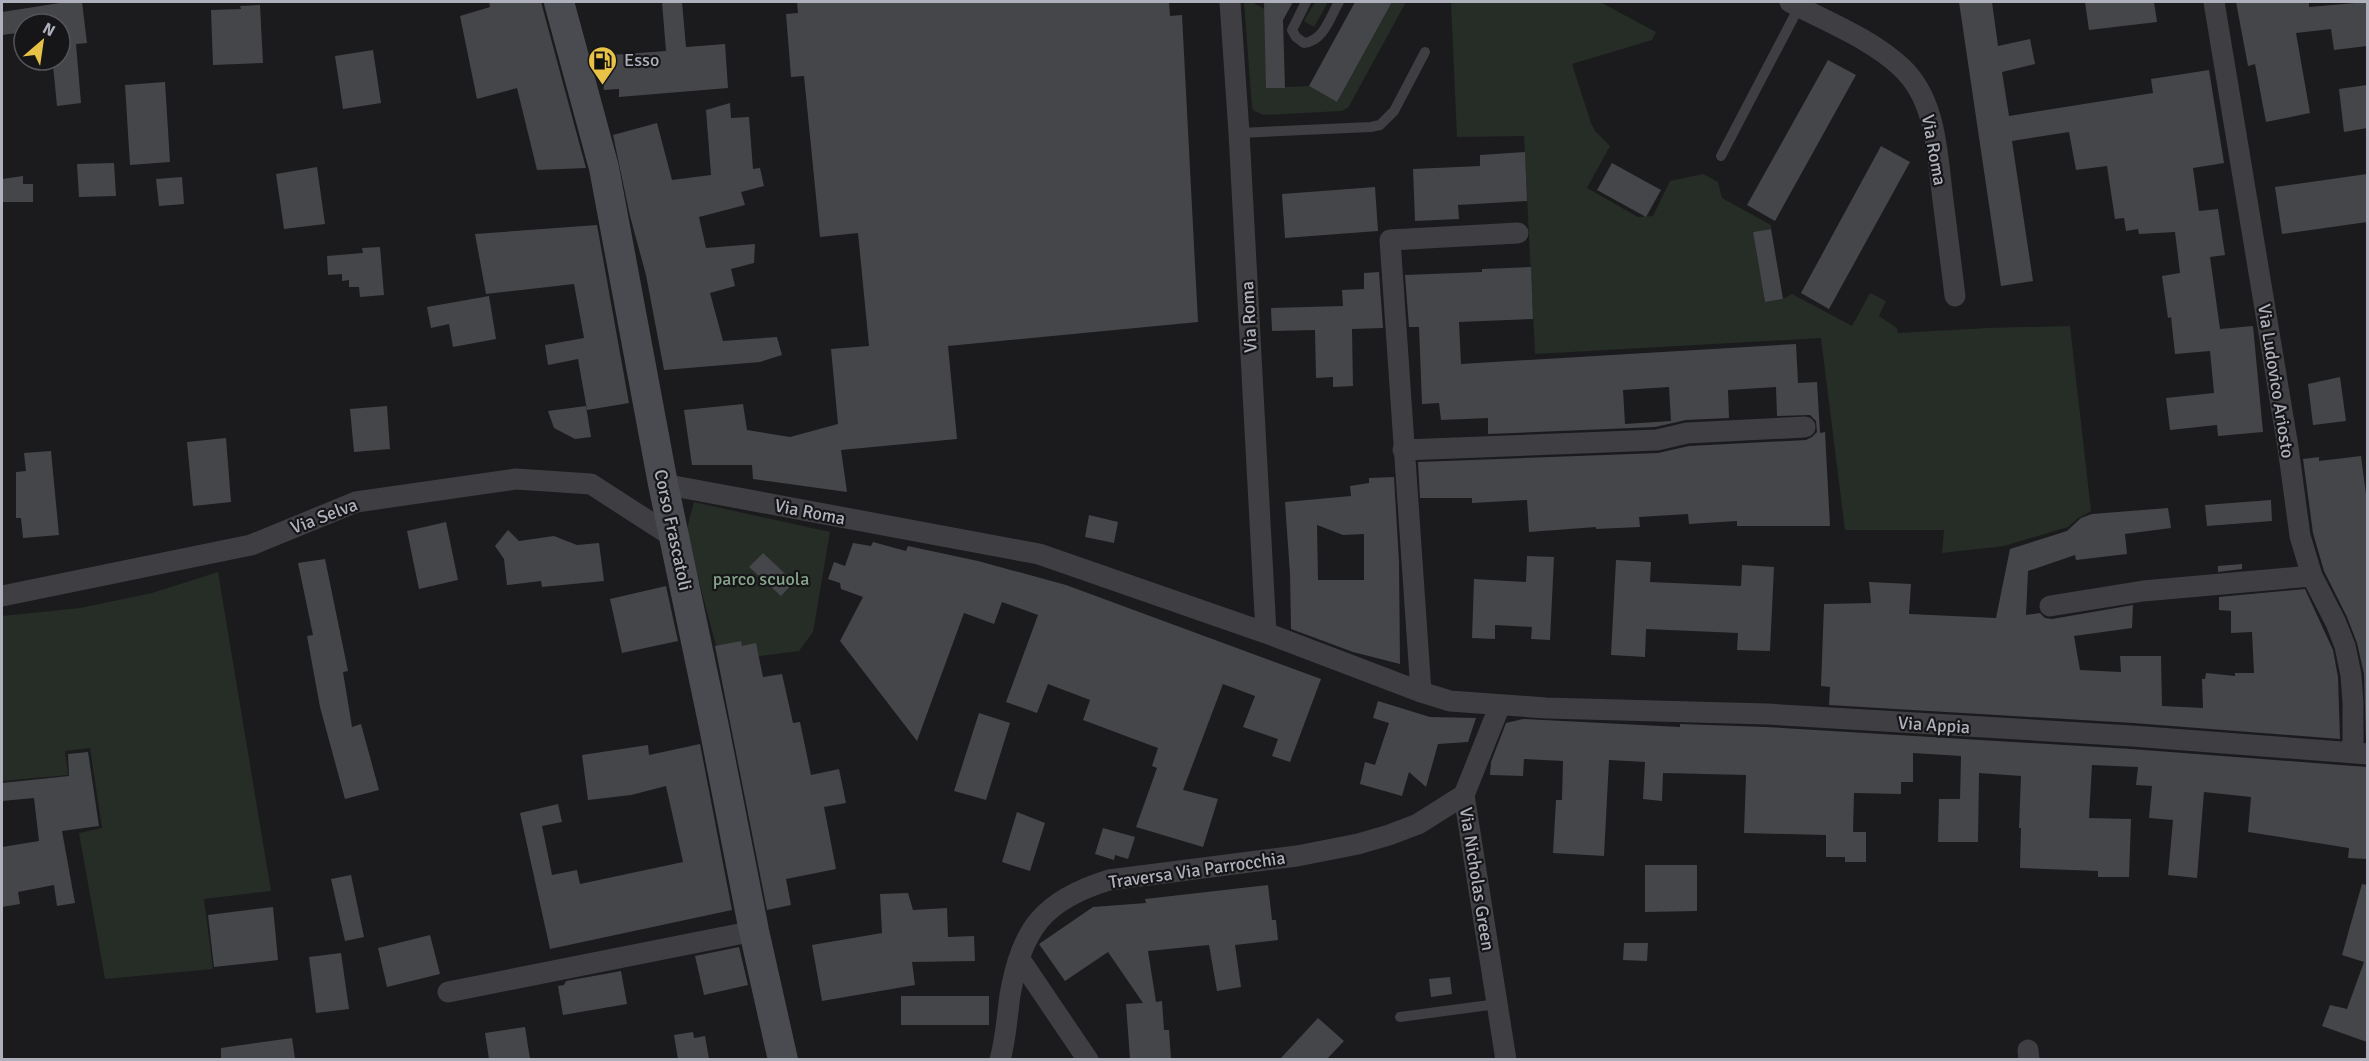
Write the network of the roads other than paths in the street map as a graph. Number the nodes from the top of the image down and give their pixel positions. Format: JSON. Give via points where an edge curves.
{"nodes":[{"id":1,"x":559,"y":2,"type":"edge"},
{"id":2,"x":1230,"y":2,"type":"edge"},
{"id":3,"x":1306,"y":2,"type":"edge"},
{"id":4,"x":1339,"y":2,"type":"edge"},
{"id":5,"x":2214,"y":2,"type":"edge"},
{"id":6,"x":1795,"y":4,"type":"edge"},
{"id":7,"x":1425,"y":52,"type":"dead end"},
{"id":8,"x":1239,"y":133,"type":"junction"},
{"id":9,"x":1721,"y":156,"type":"dead end"},
{"id":10,"x":1518,"y":233,"type":"dead end"},
{"id":11,"x":1955,"y":296,"type":"dead end"},
{"id":12,"x":1805,"y":427,"type":"dead end"},
{"id":13,"x":1403,"y":450,"type":"junction"},
{"id":14,"x":663,"y":484,"type":"junction"},
{"id":15,"x":674,"y":542,"type":"junction"},
{"id":16,"x":2312,"y":576,"type":"junction"},
{"id":17,"x":2,"y":596,"type":"edge"},
{"id":18,"x":2050,"y":606,"type":"dead end"},
{"id":19,"x":1266,"y":633,"type":"junction"},
{"id":20,"x":1420,"y":692,"type":"junction"},
{"id":21,"x":1500,"y":705,"type":"junction"},
{"id":22,"x":2360,"y":754,"type":"edge"},
{"id":23,"x":1464,"y":795,"type":"junction"},
{"id":24,"x":754,"y":930,"type":"junction"},
{"id":25,"x":1019,"y":958,"type":"junction"},
{"id":26,"x":448,"y":992,"type":"dead end"},
{"id":27,"x":1497,"y":1004,"type":"junction"},
{"id":28,"x":1400,"y":1017,"type":"dead end"},
{"id":29,"x":783,"y":1059,"type":"edge"},
{"id":30,"x":1000,"y":1059,"type":"edge"},
{"id":31,"x":1088,"y":1059,"type":"edge"},
{"id":32,"x":1506,"y":1059,"type":"edge"}],
"edges":[{"from":1,"to":14,"type":"street","name":"Corso Frascatoli","via":[[604,168]]},
{"from":2,"to":8,"type":"street","name":"Via Roma"},
{"from":3,"to":4,"type":"lane","via":[[1292,30],[1304,43],[1320,37]]},
{"from":5,"to":16,"type":"street","name":"Via Ludovico Ariosto","via":[[2300,536]]},
{"from":6,"to":9,"type":"lane"},
{"from":6,"to":11,"type":"street","name":"Via Roma","via":[[1880,50],[1902,68],[1919,90],[1935,136]]},
{"from":7,"to":8,"type":"lane","via":[[1395,111],[1380,125]]},
{"from":8,"to":19,"type":"street","name":"Via Roma"},
{"from":10,"to":13,"type":"street","via":[[1390,240]]},
{"from":12,"to":13,"type":"street","via":[[1687,433],[1657,440]]},
{"from":13,"to":20,"type":"street"},
{"from":14,"to":15,"type":"street","name":"Corso Frascatoli"},
{"from":14,"to":19,"type":"street","name":"Via Roma","via":[[1039,554]]},
{"from":15,"to":17,"type":"street","name":"Via Selva","via":[[591,484],[516,479],[356,502],[251,545]]},
{"from":15,"to":24,"type":"street","name":"Corso Frascatoli"},
{"from":16,"to":18,"type":"street","via":[[2143,591]]},
{"from":16,"to":22,"type":"street","name":"Via Ludovico Ariosto","via":[[2345,646]]},
{"from":19,"to":20,"type":"street","name":"Via Roma"},
{"from":20,"to":21,"type":"street","name":"Via Roma","via":[[1450,700]]},
{"from":21,"to":22,"type":"street","name":"Via Appia","via":[[1778,715]]},
{"from":21,"to":23,"type":"street","name":"Via Nicholas Green"},
{"from":23,"to":25,"type":"street","name":"Traversa Via Parrocchia","via":[[1418,824],[1358,844],[1297,856],[1109,880],[1091,886],[1042,916],[1029,932]]},
{"from":23,"to":27,"type":"street","name":"Via Nicholas Green"},
{"from":24,"to":26,"type":"street"},
{"from":24,"to":29,"type":"street","name":"Corso Frascatoli"},
{"from":25,"to":30,"type":"street","name":"Traversa Via Parrocchia"},
{"from":25,"to":31,"type":"street"},
{"from":27,"to":28,"type":"lane"},
{"from":27,"to":32,"type":"street","name":"Via Nicholas Green"}]}
